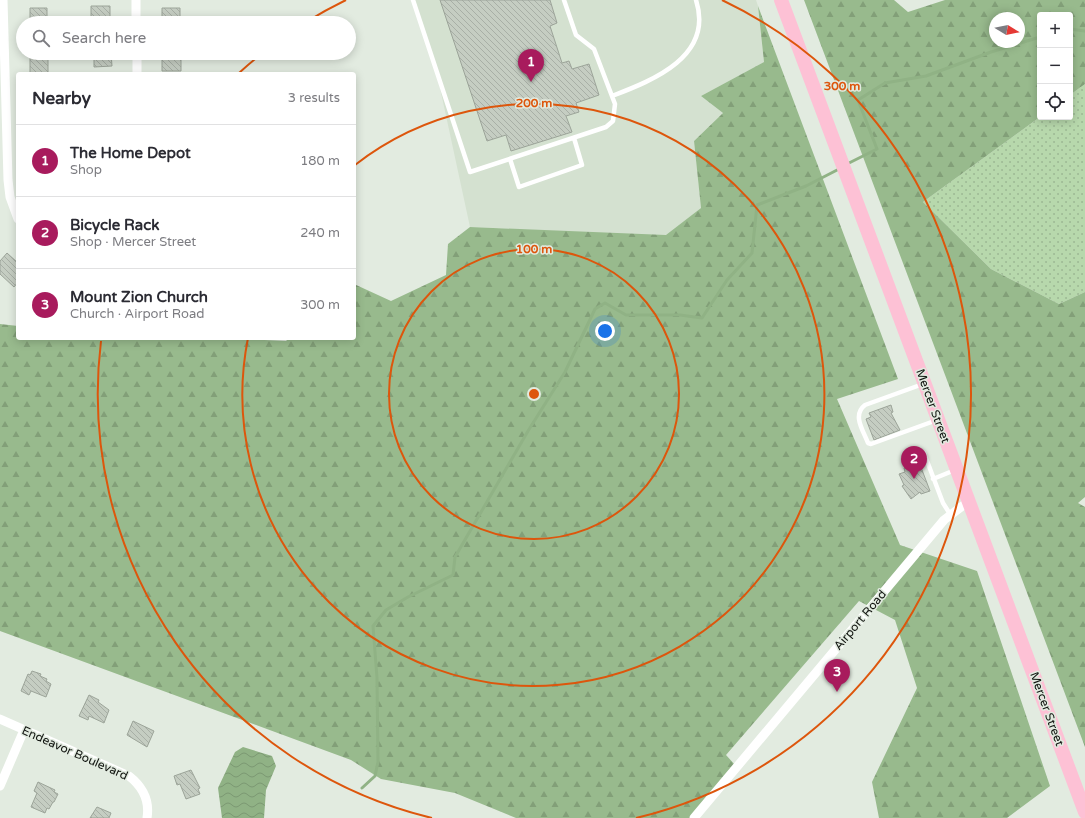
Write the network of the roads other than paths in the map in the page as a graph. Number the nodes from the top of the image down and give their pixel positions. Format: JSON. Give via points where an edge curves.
{"nodes":[{"id":1,"x":3,"y":0,"type":"edge"},
{"id":2,"x":136,"y":0,"type":"edge"},
{"id":3,"x":413,"y":0,"type":"edge"},
{"id":4,"x":564,"y":0,"type":"edge"},
{"id":5,"x":696,"y":0,"type":"edge"},
{"id":6,"x":781,"y":0,"type":"edge"},
{"id":7,"x":136,"y":16,"type":"edge"},
{"id":8,"x":2,"y":54,"type":"edge"},
{"id":9,"x":137,"y":60,"type":"edge"},
{"id":10,"x":137,"y":72,"type":"edge"},
{"id":11,"x":612,"y":96,"type":"junction"},
{"id":12,"x":574,"y":138,"type":"junction"},
{"id":13,"x":510,"y":159,"type":"junction"},
{"id":14,"x":16,"y":214,"type":"edge"},
{"id":15,"x":925,"y":384,"type":"junction"},
{"id":16,"x":938,"y":419,"type":"junction"},
{"id":17,"x":904,"y":461,"type":"dead end"},
{"id":18,"x":957,"y":470,"type":"junction"},
{"id":19,"x":933,"y":479,"type":"junction"},
{"id":20,"x":969,"y":501,"type":"junction"},
{"id":21,"x":950,"y":514,"type":"junction"},
{"id":22,"x":0,"y":719,"type":"edge"},
{"id":23,"x":24,"y":730,"type":"junction"},
{"id":24,"x":0,"y":786,"type":"edge"},
{"id":25,"x":1085,"y":812,"type":"edge"},
{"id":26,"x":147,"y":818,"type":"edge"},
{"id":27,"x":694,"y":818,"type":"edge"}],
"edges":[{"from":1,"to":8,"type":"street"},
{"from":2,"to":7,"type":"street"},
{"from":3,"to":13,"type":"lane","via":[[470,172]]},
{"from":4,"to":11,"type":"lane","via":[[576,35],[594,49]]},
{"from":5,"to":11,"type":"lane","via":[[700,13],[699,26],[693,42],[681,60],[657,78]]},
{"from":6,"to":15,"type":"main road","name":"Mercer Street"},
{"from":8,"to":14,"type":"street","via":[[8,190]]},
{"from":9,"to":10,"type":"street"},
{"from":11,"to":12,"type":"lane","via":[[615,104],[613,121],[606,127]]},
{"from":12,"to":13,"type":"lane"},
{"from":12,"to":13,"type":"lane","via":[[582,165],[519,187]]},
{"from":15,"to":16,"type":"main road","name":"Mercer Street"},
{"from":15,"to":16,"type":"lane","via":[[865,405],[859,409],[857,415],[868,443],[871,444]]},
{"from":16,"to":18,"type":"main road","name":"Mercer Street"},
{"from":17,"to":19,"type":"lane","via":[[924,453]]},
{"from":18,"to":19,"type":"lane"},
{"from":18,"to":20,"type":"main road","name":"Mercer Street"},
{"from":19,"to":21,"type":"lane"},
{"from":20,"to":21,"type":"street","name":"Airport Road"},
{"from":20,"to":25,"type":"main road","name":"Mercer Street"},
{"from":21,"to":27,"type":"street","name":"Airport Road"},
{"from":22,"to":23,"type":"street","name":"Endeavor Boulevard"},
{"from":23,"to":24,"type":"street"},
{"from":23,"to":26,"type":"street","name":"Endeavor Boulevard","via":[[129,776],[144,793],[148,808]]}]}
